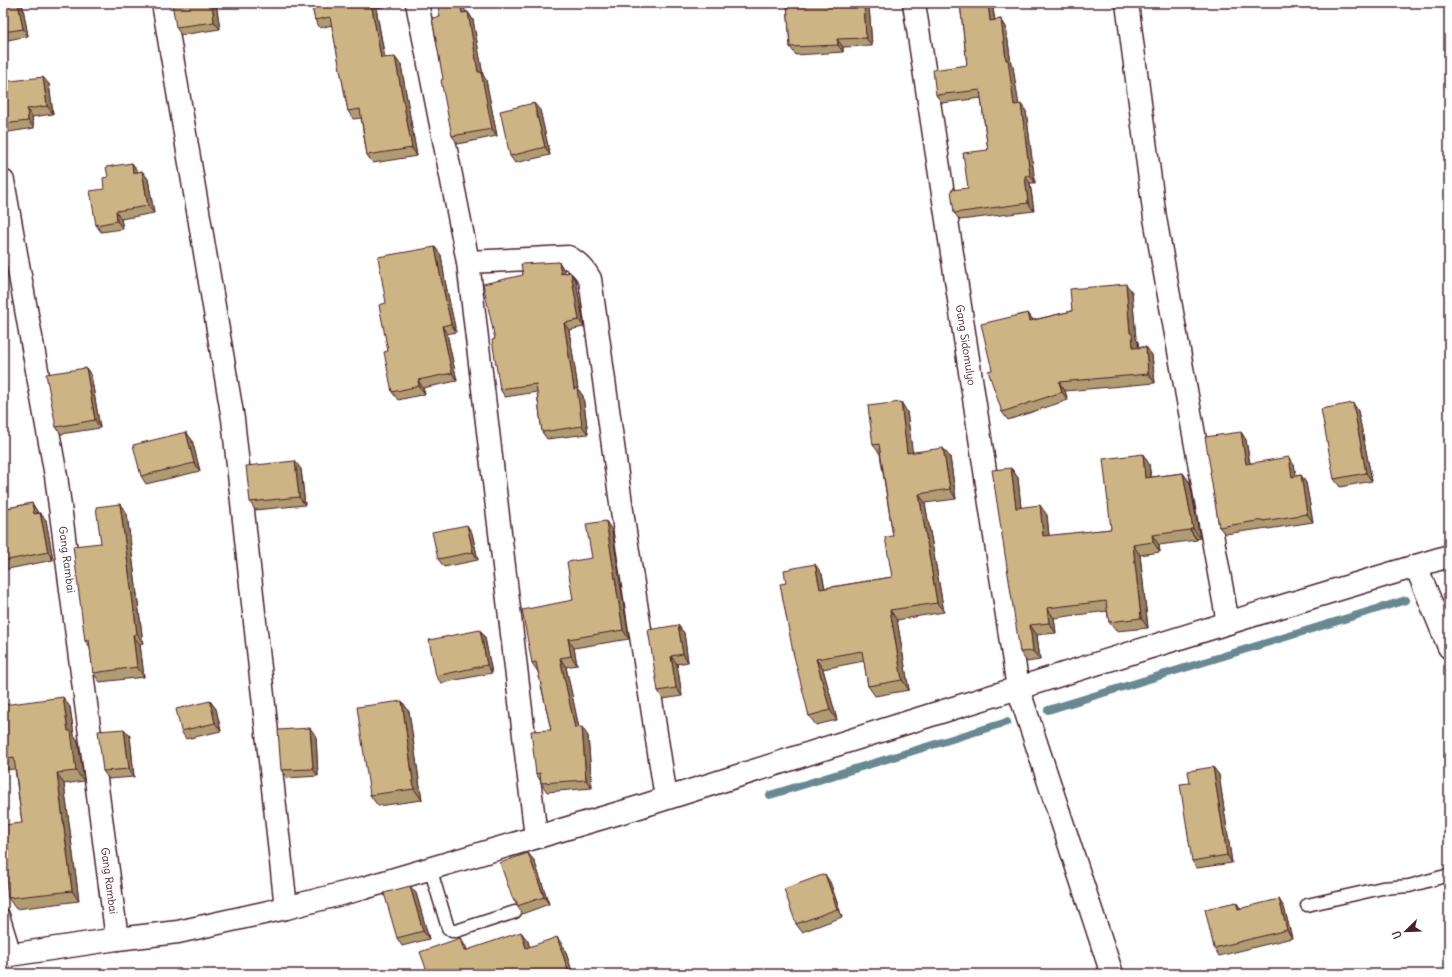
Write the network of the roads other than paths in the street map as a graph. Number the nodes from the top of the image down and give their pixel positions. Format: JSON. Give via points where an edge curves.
{"nodes":[{"id":1,"x":163,"y":3,"type":"edge"},
{"id":2,"x":418,"y":3,"type":"edge"},
{"id":3,"x":914,"y":3,"type":"edge"},
{"id":4,"x":1127,"y":3,"type":"edge"},
{"id":5,"x":3,"y":181,"type":"edge"},
{"id":6,"x":468,"y":262,"type":"junction"},
{"id":7,"x":1449,"y":556,"type":"edge"},
{"id":8,"x":1416,"y":566,"type":"junction"},
{"id":9,"x":1228,"y":623,"type":"junction"},
{"id":10,"x":1449,"y":647,"type":"edge"},
{"id":11,"x":1018,"y":688,"type":"junction"},
{"id":12,"x":666,"y":798,"type":"junction"},
{"id":13,"x":536,"y":837,"type":"junction"},
{"id":14,"x":430,"y":868,"type":"junction"},
{"id":15,"x":1449,"y":875,"type":"edge"},
{"id":16,"x":1307,"y":906,"type":"dead end"},
{"id":17,"x":286,"y":908,"type":"junction"},
{"id":18,"x":515,"y":912,"type":"edge"},
{"id":19,"x":3,"y":915,"type":"edge"},
{"id":20,"x":117,"y":939,"type":"junction"},
{"id":21,"x":9,"y":955,"type":"edge"},
{"id":22,"x":1112,"y":974,"type":"edge"}],
"edges":[{"from":1,"to":17,"type":"street","via":[[233,419]]},
{"from":2,"to":6,"type":"street"},
{"from":3,"to":11,"type":"street","name":"Gang Sidomulyo"},
{"from":4,"to":9,"type":"street","via":[[1155,218]]},
{"from":5,"to":20,"type":"street","name":"Gang Rambai","via":[[56,476]]},
{"from":6,"to":12,"type":"street","via":[[568,257],[584,268],[590,279],[625,532]]},
{"from":6,"to":13,"type":"street"},
{"from":7,"to":8,"type":"street"},
{"from":8,"to":9,"type":"street"},
{"from":8,"to":10,"type":"street"},
{"from":9,"to":11,"type":"street"},
{"from":11,"to":12,"type":"street"},
{"from":11,"to":22,"type":"street","name":"Gang Sidomulyo"},
{"from":12,"to":13,"type":"street"},
{"from":13,"to":14,"type":"street"},
{"from":14,"to":17,"type":"street"},
{"from":14,"to":18,"type":"lane","via":[[448,928],[452,931]]},
{"from":15,"to":16,"type":"lane","via":[[1409,886],[1376,889]]},
{"from":17,"to":20,"type":"street","via":[[178,932]]},
{"from":19,"to":21,"type":"lane"},
{"from":20,"to":21,"type":"street"}]}
